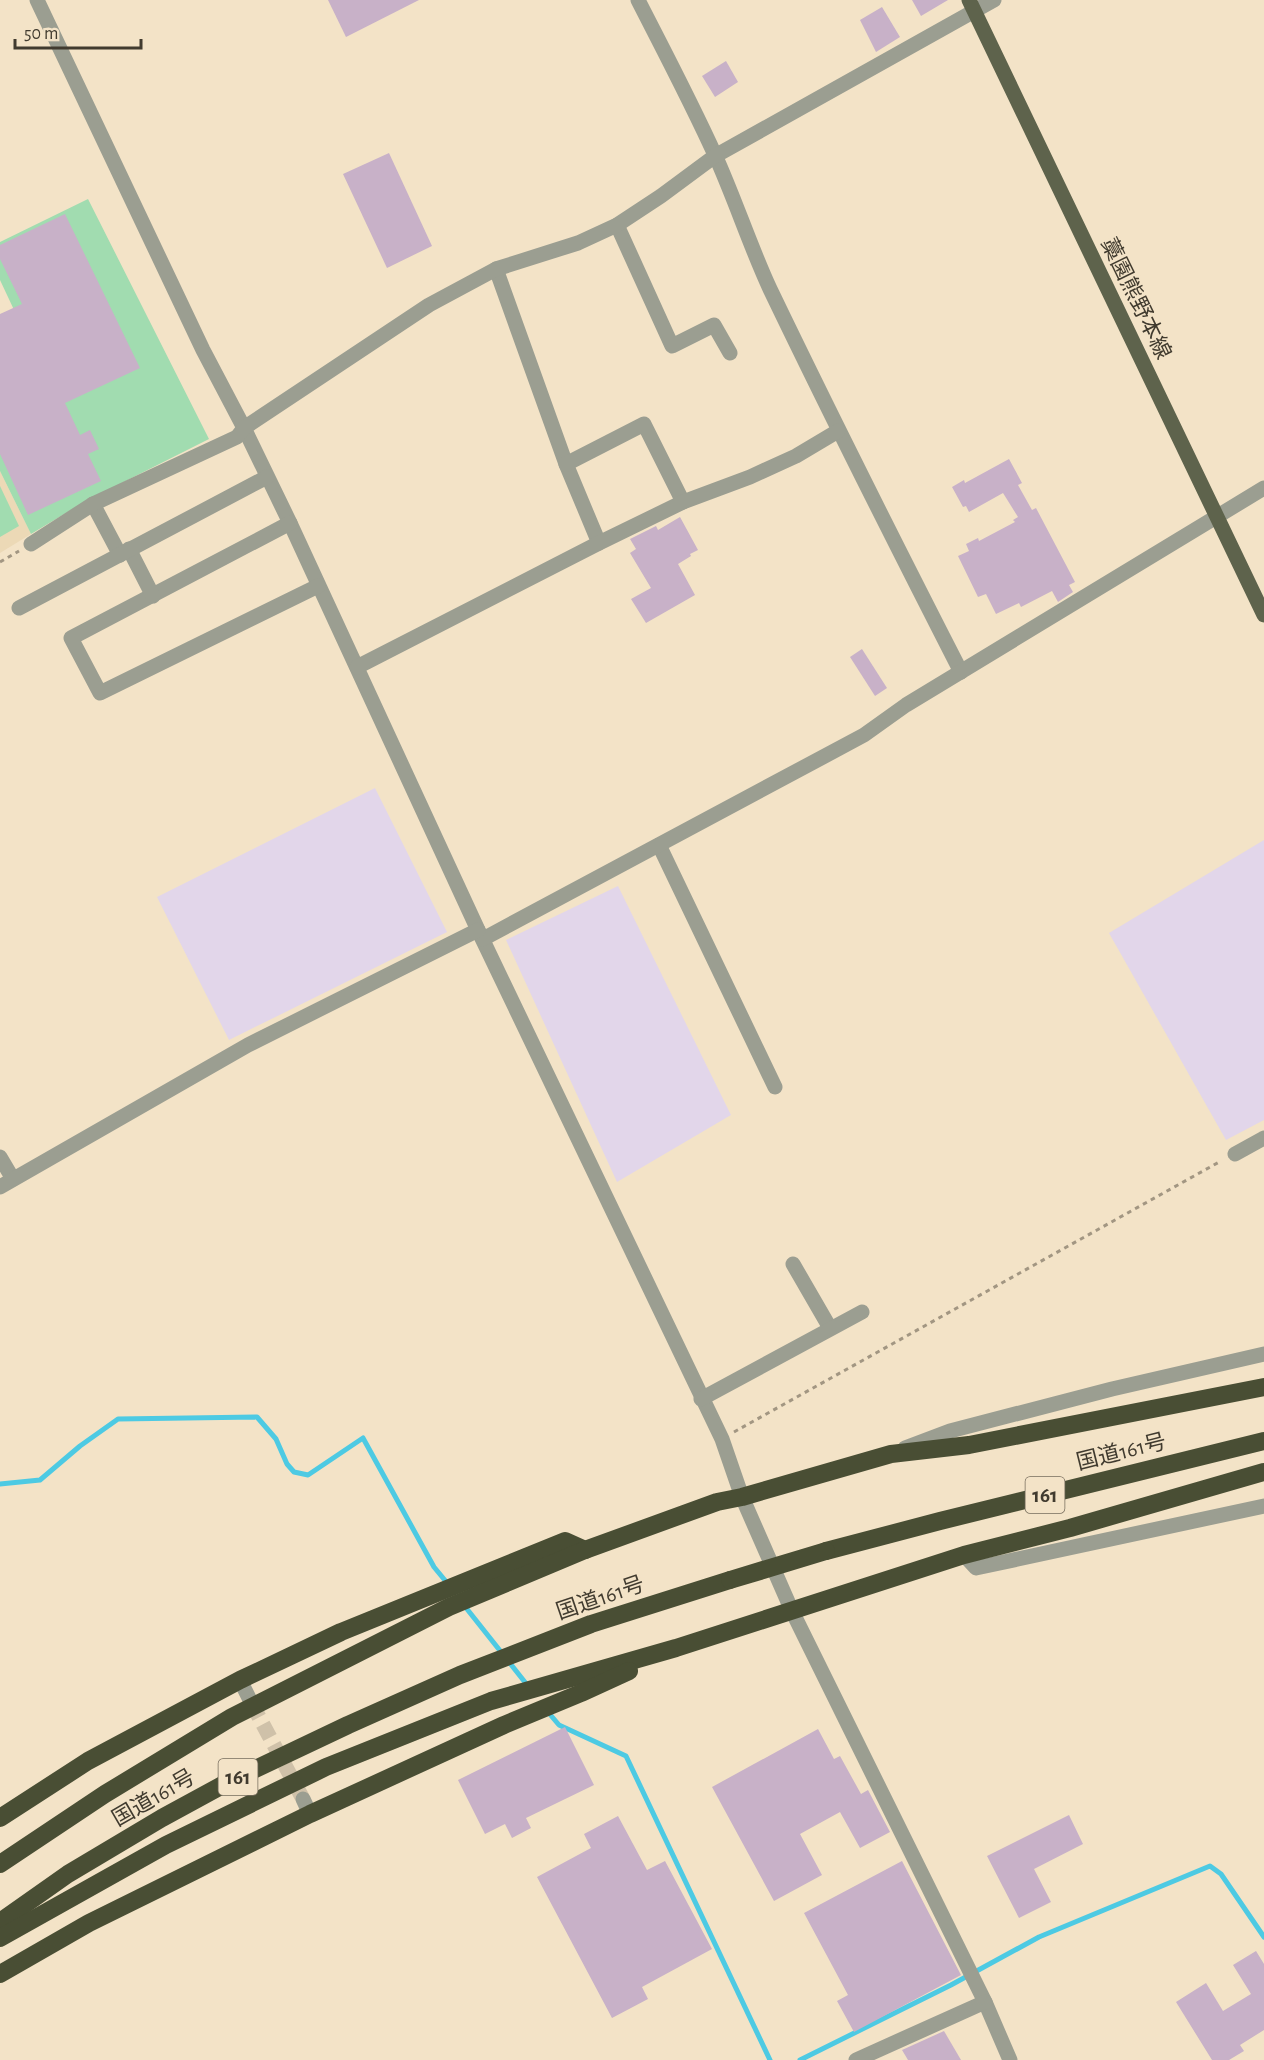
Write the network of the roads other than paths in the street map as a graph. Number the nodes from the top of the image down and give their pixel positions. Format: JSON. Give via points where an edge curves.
{"nodes":[{"id":1,"x":37,"y":0,"type":"edge"},
{"id":2,"x":638,"y":0,"type":"edge"},
{"id":3,"x":994,"y":0,"type":"edge"},
{"id":4,"x":972,"y":5,"type":"edge"},
{"id":5,"x":716,"y":156,"type":"junction"},
{"id":6,"x":617,"y":225,"type":"junction"},
{"id":7,"x":496,"y":269,"type":"junction"},
{"id":8,"x":730,"y":353,"type":"dead end"},
{"id":9,"x":244,"y":428,"type":"junction"},
{"id":10,"x":838,"y":431,"type":"junction"},
{"id":11,"x":566,"y":464,"type":"junction"},
{"id":12,"x":267,"y":477,"type":"junction"},
{"id":13,"x":1264,"y":488,"type":"edge"},
{"id":14,"x":683,"y":502,"type":"junction"},
{"id":15,"x":93,"y":504,"type":"junction"},
{"id":16,"x":1217,"y":517,"type":"junction"},
{"id":17,"x":290,"y":524,"type":"junction"},
{"id":18,"x":599,"y":543,"type":"junction"},
{"id":19,"x":31,"y":544,"type":"road end"},
{"id":20,"x":124,"y":552,"type":"junction"},
{"id":21,"x":318,"y":586,"type":"junction"},
{"id":22,"x":153,"y":596,"type":"junction"},
{"id":23,"x":19,"y":608,"type":"dead end"},
{"id":24,"x":1264,"y":615,"type":"edge"},
{"id":25,"x":357,"y":667,"type":"junction"},
{"id":26,"x":961,"y":672,"type":"junction"},
{"id":27,"x":659,"y":845,"type":"junction"},
{"id":28,"x":480,"y":934,"type":"junction"},
{"id":29,"x":775,"y":1087,"type":"dead end"},
{"id":30,"x":1264,"y":1138,"type":"edge"},
{"id":31,"x":1235,"y":1154,"type":"road end"},
{"id":32,"x":0,"y":1156,"type":"edge"},
{"id":33,"x":7,"y":1183,"type":"edge"},
{"id":34,"x":793,"y":1264,"type":"dead end"},
{"id":35,"x":862,"y":1312,"type":"dead end"},
{"id":36,"x":830,"y":1328,"type":"junction"},
{"id":37,"x":1264,"y":1354,"type":"edge"},
{"id":38,"x":1264,"y":1387,"type":"edge"},
{"id":39,"x":701,"y":1399,"type":"junction"},
{"id":40,"x":1264,"y":1441,"type":"edge"},
{"id":41,"x":891,"y":1454,"type":"junction"},
{"id":42,"x":1264,"y":1472,"type":"edge"},
{"id":43,"x":742,"y":1497,"type":"junction"},
{"id":44,"x":1264,"y":1506,"type":"edge"},
{"id":45,"x":964,"y":1556,"type":"junction"},
{"id":46,"x":444,"y":1599,"type":"junction"},
{"id":47,"x":792,"y":1611,"type":"junction"},
{"id":48,"x":676,"y":1648,"type":"junction"},
{"id":49,"x":240,"y":1680,"type":"junction"},
{"id":50,"x":252,"y":1704,"type":"tunnel mouth"},
{"id":51,"x":0,"y":1818,"type":"edge"},
{"id":52,"x":0,"y":1864,"type":"edge"},
{"id":53,"x":0,"y":1922,"type":"edge"},
{"id":54,"x":0,"y":1938,"type":"edge"},
{"id":55,"x":0,"y":1974,"type":"edge"},
{"id":56,"x":985,"y":2002,"type":"junction"},
{"id":57,"x":856,"y":2060,"type":"edge"},
{"id":58,"x":1010,"y":2060,"type":"edge"}],
"edges":[{"from":1,"to":9,"type":"street"},
{"from":2,"to":5,"type":"street"},
{"from":3,"to":4,"type":"street"},
{"from":4,"to":5,"type":"street"},
{"from":4,"to":16,"type":"main road","name":"藁園熊野本線"},
{"from":5,"to":6,"type":"street"},
{"from":5,"to":10,"type":"street","via":[[770,288]]},
{"from":6,"to":7,"type":"street","via":[[578,243]]},
{"from":6,"to":8,"type":"street","via":[[672,346],[714,325]]},
{"from":7,"to":9,"type":"street","via":[[429,305]]},
{"from":7,"to":11,"type":"street"},
{"from":9,"to":12,"type":"street"},
{"from":9,"to":15,"type":"street","via":[[237,437]]},
{"from":10,"to":14,"type":"street","via":[[796,456]]},
{"from":10,"to":26,"type":"street"},
{"from":11,"to":14,"type":"street","via":[[644,424]]},
{"from":11,"to":18,"type":"street"},
{"from":12,"to":17,"type":"street"},
{"from":12,"to":20,"type":"street"},
{"from":13,"to":16,"type":"street"},
{"from":14,"to":18,"type":"street"},
{"from":15,"to":19,"type":"street"},
{"from":15,"to":20,"type":"street"},
{"from":16,"to":24,"type":"main road","name":"藁園熊野本線"},
{"from":16,"to":26,"type":"street"},
{"from":17,"to":21,"type":"street"},
{"from":17,"to":22,"type":"street"},
{"from":18,"to":25,"type":"street"},
{"from":20,"to":22,"type":"street"},
{"from":20,"to":23,"type":"street"},
{"from":21,"to":22,"type":"street","via":[[100,693],[71,638]]},
{"from":21,"to":25,"type":"street"},
{"from":25,"to":28,"type":"street"},
{"from":26,"to":27,"type":"street","via":[[864,735]]},
{"from":27,"to":28,"type":"street"},
{"from":27,"to":29,"type":"street"},
{"from":28,"to":33,"type":"street","via":[[248,1045]]},
{"from":28,"to":39,"type":"street"},
{"from":30,"to":31,"type":"street"},
{"from":32,"to":33,"type":"street"},
{"from":34,"to":36,"type":"street"},
{"from":35,"to":36,"type":"street"},
{"from":36,"to":39,"type":"street"},
{"from":37,"to":41,"type":"street","via":[[950,1431]]},
{"from":38,"to":41,"type":"highway","via":[[969,1445]]},
{"from":39,"to":43,"type":"street","via":[[722,1439]]},
{"from":40,"to":53,"type":"highway","name":"国道161号","number":"161","bridge":true,"via":[[826,1551],[591,1624],[492,1662],[228,1782],[68,1874]]},
{"from":41,"to":43,"type":"highway"},
{"from":42,"to":45,"type":"highway"},
{"from":43,"to":46,"type":"highway","via":[[717,1502],[585,1550],[565,1541]]},
{"from":43,"to":47,"type":"street"},
{"from":44,"to":45,"type":"street","via":[[976,1568]]},
{"from":45,"to":47,"type":"highway"},
{"from":46,"to":49,"type":"highway","via":[[341,1632]]},
{"from":46,"to":52,"type":"highway","via":[[232,1717]]},
{"from":47,"to":48,"type":"highway"},
{"from":47,"to":56,"type":"street"},
{"from":48,"to":54,"type":"highway","via":[[491,1701],[326,1767],[166,1845]]},
{"from":48,"to":55,"type":"highway","via":[[556,1704],[307,1807]]},
{"from":49,"to":50,"type":"street"},
{"from":49,"to":51,"type":"highway","via":[[88,1761]]},
{"from":56,"to":57,"type":"street"},
{"from":56,"to":58,"type":"street"}]}
